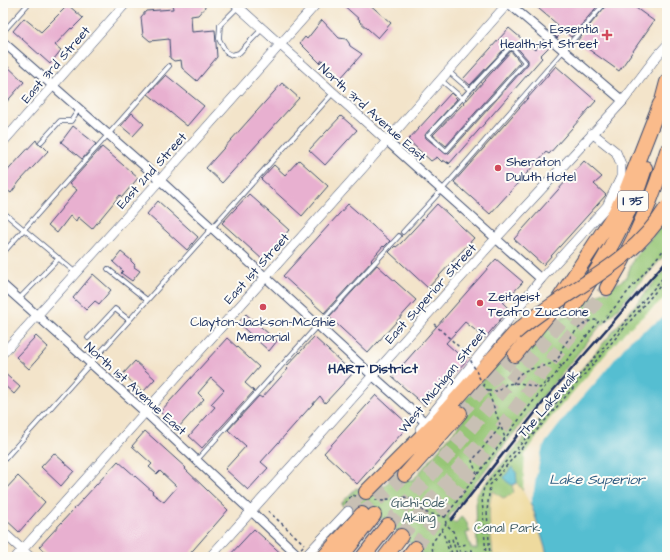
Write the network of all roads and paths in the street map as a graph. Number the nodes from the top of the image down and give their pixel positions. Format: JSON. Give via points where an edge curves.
{"nodes":[{"id":1,"x":29,"y":3,"type":"edge"},
{"id":2,"x":126,"y":3,"type":"edge"},
{"id":3,"x":317,"y":3,"type":"edge"},
{"id":4,"x":508,"y":3,"type":"edge"},
{"id":5,"x":605,"y":3,"type":"edge"},
{"id":6,"x":236,"y":5,"type":"edge"},
{"id":7,"x":262,"y":29,"type":"junction"},
{"id":8,"x":3,"y":32,"type":"edge"},
{"id":9,"x":3,"y":42,"type":"edge"},
{"id":10,"x":279,"y":45,"type":"junction"},
{"id":11,"x":667,"y":45,"type":"edge"},
{"id":12,"x":563,"y":50,"type":"junction"},
{"id":13,"x":169,"y":66,"type":"dead end"},
{"id":14,"x":448,"y":71,"type":"junction"},
{"id":15,"x":441,"y":80,"type":"junction"},
{"id":16,"x":667,"y":82,"type":"edge"},
{"id":17,"x":53,"y":86,"type":"junction"},
{"id":18,"x":470,"y":90,"type":"junction"},
{"id":19,"x":333,"y":93,"type":"junction"},
{"id":20,"x":463,"y":99,"type":"junction"},
{"id":21,"x":623,"y":100,"type":"junction"},
{"id":22,"x":660,"y":104,"type":"junction"},
{"id":23,"x":80,"y":109,"type":"junction"},
{"id":24,"x":592,"y":133,"type":"junction"},
{"id":25,"x":108,"y":134,"type":"junction"},
{"id":26,"x":387,"y":141,"type":"junction"},
{"id":27,"x":3,"y":142,"type":"edge"},
{"id":28,"x":41,"y":142,"type":"dead end"},
{"id":29,"x":667,"y":151,"type":"edge"},
{"id":30,"x":446,"y":162,"type":"dead end"},
{"id":31,"x":451,"y":167,"type":"dead end"},
{"id":32,"x":160,"y":180,"type":"junction"},
{"id":33,"x":441,"y":190,"type":"junction"},
{"id":34,"x":667,"y":207,"type":"edge"},
{"id":35,"x":3,"y":212,"type":"edge"},
{"id":36,"x":24,"y":228,"type":"junction"},
{"id":37,"x":212,"y":228,"type":"junction"},
{"id":38,"x":402,"y":232,"type":"dead end"},
{"id":39,"x":399,"y":236,"type":"dead end"},
{"id":40,"x":496,"y":239,"type":"junction"},
{"id":41,"x":3,"y":244,"type":"edge"},
{"id":42,"x":667,"y":246,"type":"edge"},
{"id":43,"x":7,"y":248,"type":"junction"},
{"id":44,"x":3,"y":253,"type":"edge"},
{"id":45,"x":59,"y":258,"type":"junction"},
{"id":46,"x":108,"y":269,"type":"dead end"},
{"id":47,"x":76,"y":272,"type":"junction"},
{"id":48,"x":667,"y":273,"type":"edge"},
{"id":49,"x":266,"y":277,"type":"junction"},
{"id":50,"x":667,"y":278,"type":"edge"},
{"id":51,"x":541,"y":279,"type":"junction"},
{"id":52,"x":3,"y":285,"type":"edge"},
{"id":53,"x":606,"y":288,"type":"tunnel mouth"},
{"id":54,"x":19,"y":299,"type":"junction"},
{"id":55,"x":147,"y":300,"type":"junction"},
{"id":56,"x":573,"y":308,"type":"tunnel mouth"},
{"id":57,"x":37,"y":316,"type":"junction"},
{"id":58,"x":129,"y":320,"type":"junction"},
{"id":59,"x":600,"y":321,"type":"junction"},
{"id":60,"x":434,"y":324,"type":"dead end"},
{"id":61,"x":317,"y":325,"type":"junction"},
{"id":62,"x":88,"y":338,"type":"dead end"},
{"id":63,"x":3,"y":353,"type":"edge"},
{"id":64,"x":515,"y":355,"type":"tunnel mouth"},
{"id":65,"x":555,"y":361,"type":"junction"},
{"id":66,"x":90,"y":362,"type":"junction"},
{"id":67,"x":562,"y":368,"type":"junction"},
{"id":68,"x":373,"y":376,"type":"junction"},
{"id":69,"x":552,"y":380,"type":"junction"},
{"id":70,"x":513,"y":384,"type":"junction"},
{"id":71,"x":488,"y":391,"type":"junction"},
{"id":72,"x":145,"y":412,"type":"junction"},
{"id":73,"x":460,"y":413,"type":"tunnel mouth"},
{"id":74,"x":426,"y":423,"type":"junction"},
{"id":75,"x":501,"y":426,"type":"junction"},
{"id":76,"x":506,"y":438,"type":"junction"},
{"id":77,"x":197,"y":460,"type":"junction"},
{"id":78,"x":3,"y":461,"type":"edge"},
{"id":79,"x":477,"y":474,"type":"junction"},
{"id":80,"x":405,"y":475,"type":"tunnel mouth"},
{"id":81,"x":366,"y":495,"type":"junction"},
{"id":82,"x":345,"y":508,"type":"joint"},
{"id":83,"x":252,"y":510,"type":"junction"},
{"id":84,"x":268,"y":511,"type":"dead end"},
{"id":85,"x":445,"y":517,"type":"junction"},
{"id":86,"x":446,"y":524,"type":"junction"},
{"id":87,"x":388,"y":525,"type":"tunnel mouth"},
{"id":88,"x":442,"y":529,"type":"junction"},
{"id":89,"x":3,"y":532,"type":"edge"},
{"id":90,"x":401,"y":536,"type":"tunnel mouth"},
{"id":91,"x":468,"y":544,"type":"dead end"},
{"id":92,"x":458,"y":546,"type":"junction"},
{"id":93,"x":22,"y":550,"type":"junction"},
{"id":94,"x":460,"y":553,"type":"junction"},
{"id":95,"x":473,"y":554,"type":"junction"},
{"id":96,"x":16,"y":557,"type":"edge"},
{"id":97,"x":30,"y":557,"type":"edge"},
{"id":98,"x":210,"y":557,"type":"edge"},
{"id":99,"x":293,"y":557,"type":"edge"},
{"id":100,"x":300,"y":557,"type":"edge"},
{"id":101,"x":304,"y":557,"type":"edge"},
{"id":102,"x":324,"y":557,"type":"edge"},
{"id":103,"x":341,"y":557,"type":"edge"},
{"id":104,"x":363,"y":557,"type":"edge"},
{"id":105,"x":385,"y":557,"type":"edge"},
{"id":106,"x":433,"y":557,"type":"edge"},
{"id":107,"x":463,"y":557,"type":"edge"},
{"id":108,"x":473,"y":557,"type":"edge"},
{"id":109,"x":486,"y":557,"type":"edge"},
{"id":110,"x":490,"y":557,"type":"edge"}],
"edges":[{"from":1,"to":8,"type":"lane"},
{"from":2,"to":17,"type":"street","name":"East 3rd Street"},
{"from":3,"to":10,"type":"street","name":"East 2nd Street"},
{"from":4,"to":12,"type":"street"},
{"from":4,"to":14,"type":"street","name":"East 1st Street"},
{"from":5,"to":12,"type":"lane"},
{"from":6,"to":7,"type":"street","name":"North 3rd Avenue East"},
{"from":6,"to":7,"type":"lane","via":[[220,25],[219,40],[226,52],[232,55],[239,53]]},
{"from":7,"to":10,"type":"street","name":"North 3rd Avenue East"},
{"from":9,"to":17,"type":"street"},
{"from":10,"to":19,"type":"street","name":"North 3rd Avenue East"},
{"from":10,"to":32,"type":"street","name":"East 2nd Street"},
{"from":11,"to":21,"type":"street","name":"East Superior Street"},
{"from":12,"to":21,"type":"street"},
{"from":12,"to":33,"type":"lane"},
{"from":13,"to":25,"type":"lane"},
{"from":14,"to":15,"type":"street","name":"East 1st Street"},
{"from":14,"to":18,"type":"lane"},
{"from":15,"to":20,"type":"lane"},
{"from":15,"to":26,"type":"street","name":"East 1st Street"},
{"from":16,"to":22,"type":"highway","number":"I 35"},
{"from":17,"to":23,"type":"street"},
{"from":17,"to":27,"type":"street","name":"East 3rd Street"},
{"from":18,"to":20,"type":"lane"},
{"from":18,"to":20,"type":"lane","via":[[511,46],[525,62],[446,151],[428,135]]},
{"from":19,"to":26,"type":"street","name":"North 3rd Avenue East"},
{"from":19,"to":37,"type":"lane"},
{"from":21,"to":24,"type":"street","name":"East Superior Street"},
{"from":22,"to":56,"type":"highway","number":"I 35","via":[[646,165],[629,212],[605,258]]},
{"from":22,"to":64,"type":"highway","via":[[615,213],[551,311]]},
{"from":23,"to":25,"type":"street"},
{"from":23,"to":28,"type":"lane","via":[[71,121],[60,121]]},
{"from":24,"to":40,"type":"street","name":"East Superior Street"},
{"from":24,"to":51,"type":"street","name":"West Michigan Street","via":[[616,152],[621,164],[621,177],[607,206]]},
{"from":25,"to":32,"type":"street"},
{"from":25,"to":36,"type":"lane"},
{"from":26,"to":33,"type":"street","name":"North 3rd Avenue East"},
{"from":26,"to":49,"type":"street","name":"East 1st Street"},
{"from":29,"to":53,"type":"highway","number":"I 35","via":[[640,227]]},
{"from":30,"to":31,"type":"path","via":[[450,163]]},
{"from":32,"to":37,"type":"street"},
{"from":32,"to":47,"type":"street","name":"East 2nd Street"},
{"from":33,"to":38,"type":"lane"},
{"from":33,"to":40,"type":"street","name":"North 3rd Avenue East"},
{"from":34,"to":81,"type":"highway","bridge":true,"via":[[633,249],[515,333],[436,422]]},
{"from":35,"to":36,"type":"lane"},
{"from":36,"to":43,"type":"lane"},
{"from":36,"to":45,"type":"lane"},
{"from":37,"to":49,"type":"street"},
{"from":37,"to":55,"type":"lane"},
{"from":39,"to":61,"type":"lane"},
{"from":40,"to":51,"type":"street","name":"North 3rd Avenue East"},
{"from":40,"to":68,"type":"street","name":"East Superior Street"},
{"from":41,"to":43,"type":"lane"},
{"from":42,"to":59,"type":"path","via":[[603,321]]},
{"from":43,"to":44,"type":"lane"},
{"from":45,"to":47,"type":"lane"},
{"from":45,"to":54,"type":"lane"},
{"from":46,"to":55,"type":"lane"},
{"from":47,"to":57,"type":"street","name":"East 2nd Street"},
{"from":48,"to":109,"type":"path","via":[[484,487],[482,497]]},
{"from":49,"to":61,"type":"street"},
{"from":49,"to":72,"type":"street","name":"East 1st Street"},
{"from":50,"to":110,"type":"path","name":"The Lakewalk","via":[[490,485],[486,511]]},
{"from":51,"to":74,"type":"street","name":"West Michigan Street"},
{"from":52,"to":54,"type":"street","name":"North 1st Avenue East"},
{"from":54,"to":57,"type":"street","name":"North 1st Avenue East"},
{"from":55,"to":58,"type":"lane"},
{"from":57,"to":63,"type":"street","name":"East 2nd Street"},
{"from":57,"to":66,"type":"street","name":"North 1st Avenue East"},
{"from":58,"to":62,"type":"lane","via":[[115,309]]},
{"from":58,"to":66,"type":"lane"},
{"from":59,"to":65,"type":"path","via":[[592,320],[576,331]]},
{"from":59,"to":67,"type":"path"},
{"from":60,"to":71,"type":"path","bridge":true,"via":[[468,355]]},
{"from":61,"to":68,"type":"street"},
{"from":61,"to":77,"type":"lane"},
{"from":65,"to":67,"type":"path"},
{"from":65,"to":70,"type":"path","via":[[520,374]]},
{"from":66,"to":72,"type":"street","name":"North 1st Avenue East"},
{"from":66,"to":78,"type":"lane"},
{"from":67,"to":69,"type":"path"},
{"from":68,"to":74,"type":"street"},
{"from":68,"to":83,"type":"street","name":"East Superior Street"},
{"from":69,"to":70,"type":"path","via":[[548,380],[540,388],[520,383]]},
{"from":69,"to":76,"type":"path"},
{"from":70,"to":71,"type":"path","via":[[506,384],[499,391]]},
{"from":71,"to":75,"type":"path"},
{"from":72,"to":77,"type":"street","name":"North 1st Avenue East"},
{"from":72,"to":93,"type":"street","name":"East 1st Street"},
{"from":73,"to":80,"type":"highway"},
{"from":74,"to":81,"type":"street","name":"West Michigan Street"},
{"from":75,"to":76,"type":"path"},
{"from":75,"to":79,"type":"path","via":[[472,461]]},
{"from":76,"to":79,"type":"path"},
{"from":77,"to":83,"type":"street","name":"North 1st Avenue East"},
{"from":79,"to":85,"type":"path"},
{"from":81,"to":82,"type":"path","via":[[352,495]]},
{"from":81,"to":85,"type":"path","via":[[383,501],[399,500],[404,497],[419,501],[423,512]]},
{"from":82,"to":101,"type":"street"},
{"from":83,"to":98,"type":"street","name":"East Superior Street"},
{"from":83,"to":100,"type":"street","name":"North 1st Avenue East"},
{"from":84,"to":99,"type":"path","bridge":true,"via":[[304,545]]},
{"from":85,"to":86,"type":"path"},
{"from":86,"to":88,"type":"path"},
{"from":86,"to":92,"type":"path","via":[[453,530]]},
{"from":87,"to":104,"type":"highway"},
{"from":88,"to":94,"type":"path","via":[[450,555],[452,554],[448,540],[452,539],[457,554]]},
{"from":88,"to":106,"type":"path","via":[[432,543]]},
{"from":89,"to":93,"type":"street"},
{"from":90,"to":105,"type":"highway"},
{"from":91,"to":92,"type":"path"},
{"from":92,"to":94,"type":"path"},
{"from":93,"to":96,"type":"street","name":"East 1st Street"},
{"from":93,"to":97,"type":"street"},
{"from":94,"to":95,"type":"path","via":[[472,550]]},
{"from":95,"to":107,"type":"path"},
{"from":95,"to":108,"type":"path"},
{"from":102,"to":103,"type":"highway","via":[[368,514]]}]}
